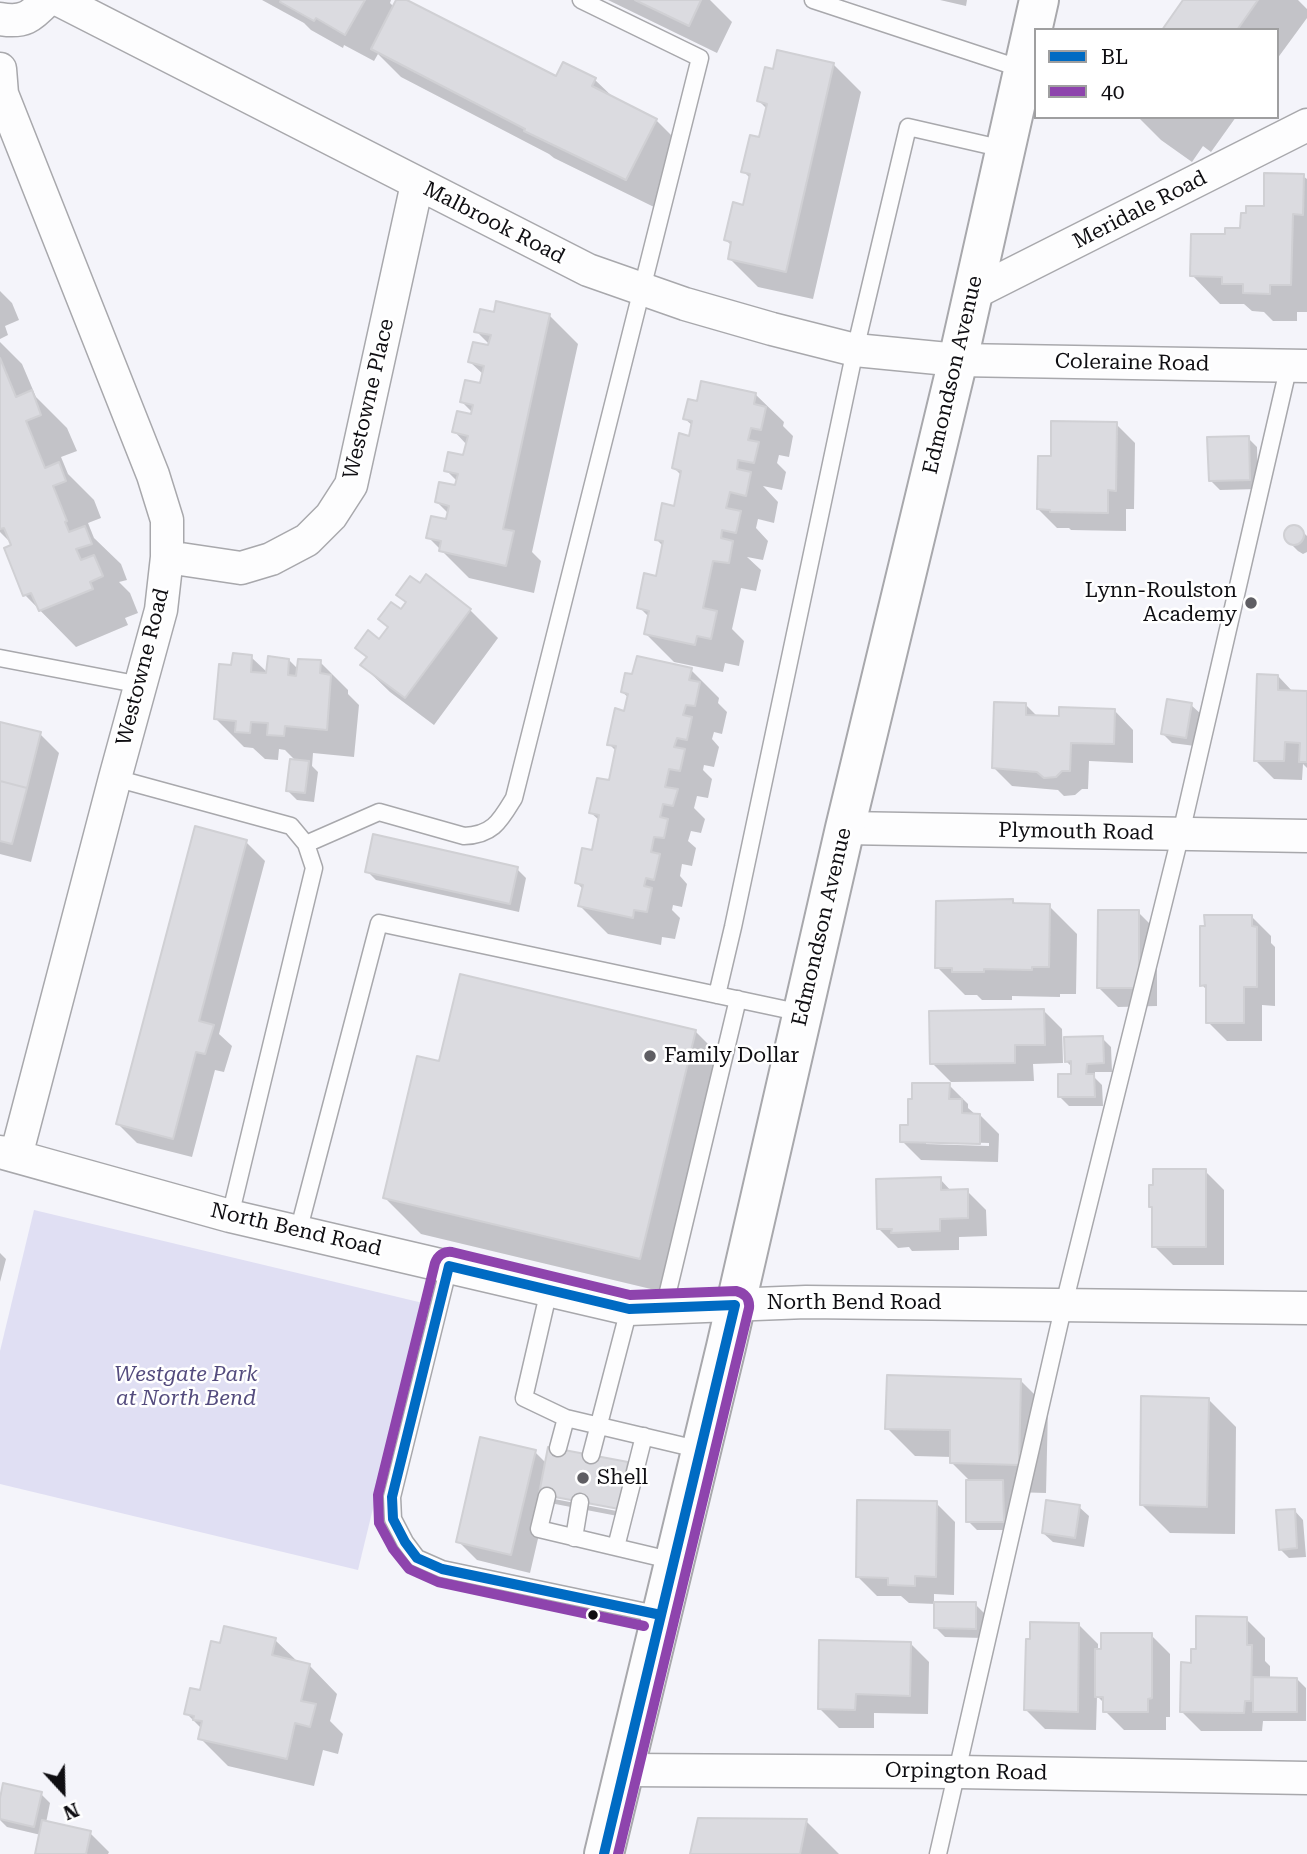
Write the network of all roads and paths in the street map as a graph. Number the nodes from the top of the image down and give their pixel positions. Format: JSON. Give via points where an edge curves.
{"nodes":[{"id":1,"x":47,"y":0,"type":"edge"},
{"id":2,"x":59,"y":0,"type":"edge"},
{"id":3,"x":582,"y":0,"type":"edge"},
{"id":4,"x":813,"y":0,"type":"edge"},
{"id":5,"x":1039,"y":0,"type":"edge"},
{"id":6,"x":0,"y":19,"type":"edge"},
{"id":7,"x":0,"y":69,"type":"edge"},
{"id":8,"x":1023,"y":69,"type":"junction"},
{"id":9,"x":1307,"y":125,"type":"edge"},
{"id":10,"x":1004,"y":149,"type":"junction"},
{"id":11,"x":417,"y":184,"type":"junction"},
{"id":12,"x":642,"y":289,"type":"junction"},
{"id":13,"x":972,"y":294,"type":"junction"},
{"id":14,"x":855,"y":351,"type":"junction"},
{"id":15,"x":958,"y":360,"type":"junction"},
{"id":16,"x":1298,"y":366,"type":"edge"},
{"id":17,"x":167,"y":557,"type":"junction"},
{"id":18,"x":0,"y":658,"type":"edge"},
{"id":19,"x":141,"y":685,"type":"junction"},
{"id":20,"x":115,"y":778,"type":"junction"},
{"id":21,"x":845,"y":828,"type":"junction"},
{"id":22,"x":1181,"y":834,"type":"junction"},
{"id":23,"x":1307,"y":836,"type":"edge"},
{"id":24,"x":306,"y":844,"type":"junction"},
{"id":25,"x":716,"y":995,"type":"junction"},
{"id":26,"x":738,"y":999,"type":"junction"},
{"id":27,"x":802,"y":1013,"type":"junction"},
{"id":28,"x":8,"y":1154,"type":"edge"},
{"id":29,"x":230,"y":1216,"type":"junction"},
{"id":30,"x":298,"y":1233,"type":"junction"},
{"id":31,"x":449,"y":1266,"type":"junction"},
{"id":32,"x":549,"y":1290,"type":"junction"},
{"id":33,"x":1065,"y":1304,"type":"junction"},
{"id":34,"x":735,"y":1305,"type":"junction"},
{"id":35,"x":664,"y":1308,"type":"junction"},
{"id":36,"x":1307,"y":1308,"type":"edge"},
{"id":37,"x":629,"y":1309,"type":"junction"},
{"id":38,"x":566,"y":1418,"type":"junction"},
{"id":39,"x":599,"y":1426,"type":"junction"},
{"id":40,"x":644,"y":1436,"type":"junction"},
{"id":41,"x":558,"y":1448,"type":"dead end"},
{"id":42,"x":701,"y":1450,"type":"junction"},
{"id":43,"x":591,"y":1455,"type":"dead end"},
{"id":44,"x":547,"y":1496,"type":"dead end"},
{"id":45,"x":580,"y":1502,"type":"dead end"},
{"id":46,"x":574,"y":1538,"type":"junction"},
{"id":47,"x":616,"y":1547,"type":"junction"},
{"id":48,"x":674,"y":1561,"type":"junction"},
{"id":49,"x":661,"y":1615,"type":"junction"},
{"id":50,"x":624,"y":1770,"type":"junction"},
{"id":51,"x":958,"y":1772,"type":"junction"},
{"id":52,"x":1307,"y":1778,"type":"edge"},
{"id":53,"x":604,"y":1854,"type":"edge"},
{"id":54,"x":938,"y":1854,"type":"edge"}],
"edges":[{"from":1,"to":6,"type":"street","via":[[32,16]]},
{"from":2,"to":11,"type":"street","name":"Malbrook Road"},
{"from":3,"to":12,"type":"lane","via":[[700,58]]},
{"from":4,"to":8,"type":"lane"},
{"from":5,"to":8,"type":"main road","name":"Edmondson Avenue"},
{"from":7,"to":17,"type":"street","name":"Westowne Road","via":[[2,94],[153,475],[167,520]]},
{"from":8,"to":10,"type":"main road","name":"Edmondson Avenue"},
{"from":9,"to":13,"type":"street","name":"Meridale Road"},
{"from":10,"to":13,"type":"main road","name":"Edmondson Avenue"},
{"from":10,"to":14,"type":"lane","via":[[908,127]]},
{"from":11,"to":12,"type":"street","name":"Malbrook Road","via":[[588,270]]},
{"from":11,"to":17,"type":"street","name":"Westowne Place","via":[[351,485],[331,516],[307,540],[241,568]]},
{"from":12,"to":14,"type":"street","name":"Malbrook Road"},
{"from":12,"to":24,"type":"lane","via":[[514,798],[492,828],[476,836],[379,812]]},
{"from":13,"to":15,"type":"main road","name":"Edmondson Avenue"},
{"from":14,"to":15,"type":"street","name":"Malbrook Road"},
{"from":14,"to":25,"type":"lane"},
{"from":15,"to":16,"type":"street","name":"Coleraine Road"},
{"from":15,"to":21,"type":"main road","name":"Edmondson Avenue"},
{"from":16,"to":22,"type":"lane"},
{"from":17,"to":19,"type":"street","name":"Westowne Road","via":[[161,610]]},
{"from":18,"to":19,"type":"lane"},
{"from":19,"to":20,"type":"street","name":"Westowne Road"},
{"from":20,"to":24,"type":"lane","via":[[290,826]]},
{"from":20,"to":28,"type":"street","name":"Westowne Road"},
{"from":21,"to":22,"type":"street","name":"Plymouth Road"},
{"from":21,"to":27,"type":"main road","name":"Edmondson Avenue"},
{"from":22,"to":23,"type":"street","name":"Plymouth Road"},
{"from":22,"to":33,"type":"lane"},
{"from":24,"to":29,"type":"lane","via":[[314,869]]},
{"from":25,"to":26,"type":"lane"},
{"from":25,"to":30,"type":"lane","via":[[379,923]]},
{"from":26,"to":27,"type":"lane"},
{"from":26,"to":35,"type":"lane"},
{"from":27,"to":34,"type":"main road","name":"Edmondson Avenue"},
{"from":28,"to":29,"type":"street","name":"North Bend Road"},
{"from":29,"to":30,"type":"street","name":"North Bend Road"},
{"from":30,"to":31,"type":"street","name":"North Bend Road"},
{"from":31,"to":32,"type":"street","name":"North Bend Road"},
{"from":31,"to":49,"type":"lane","via":[[392,1497],[393,1519],[405,1542],[417,1558],[442,1569]]},
{"from":32,"to":37,"type":"street","name":"North Bend Road"},
{"from":32,"to":38,"type":"lane","via":[[524,1398]]},
{"from":33,"to":34,"type":"street","name":"North Bend Road"},
{"from":33,"to":36,"type":"street","name":"North Bend Road"},
{"from":33,"to":51,"type":"lane"},
{"from":34,"to":35,"type":"street","name":"North Bend Road"},
{"from":34,"to":42,"type":"main road","name":"Edmondson Avenue"},
{"from":35,"to":37,"type":"street","name":"North Bend Road"},
{"from":37,"to":39,"type":"lane"},
{"from":38,"to":39,"type":"lane"},
{"from":38,"to":41,"type":"lane"},
{"from":39,"to":40,"type":"lane"},
{"from":39,"to":43,"type":"lane"},
{"from":40,"to":42,"type":"lane"},
{"from":40,"to":47,"type":"lane"},
{"from":42,"to":48,"type":"main road","name":"Edmondson Avenue"},
{"from":44,"to":46,"type":"lane","via":[[539,1529]]},
{"from":45,"to":46,"type":"lane"},
{"from":46,"to":47,"type":"lane"},
{"from":47,"to":48,"type":"lane"},
{"from":48,"to":49,"type":"main road","name":"Edmondson Avenue"},
{"from":49,"to":50,"type":"main road","name":"Edmondson Avenue"},
{"from":50,"to":51,"type":"street","name":"Orpington Road"},
{"from":50,"to":53,"type":"main road","name":"Edmondson Avenue"},
{"from":51,"to":52,"type":"street","name":"Orpington Road"},
{"from":51,"to":54,"type":"lane"}]}
